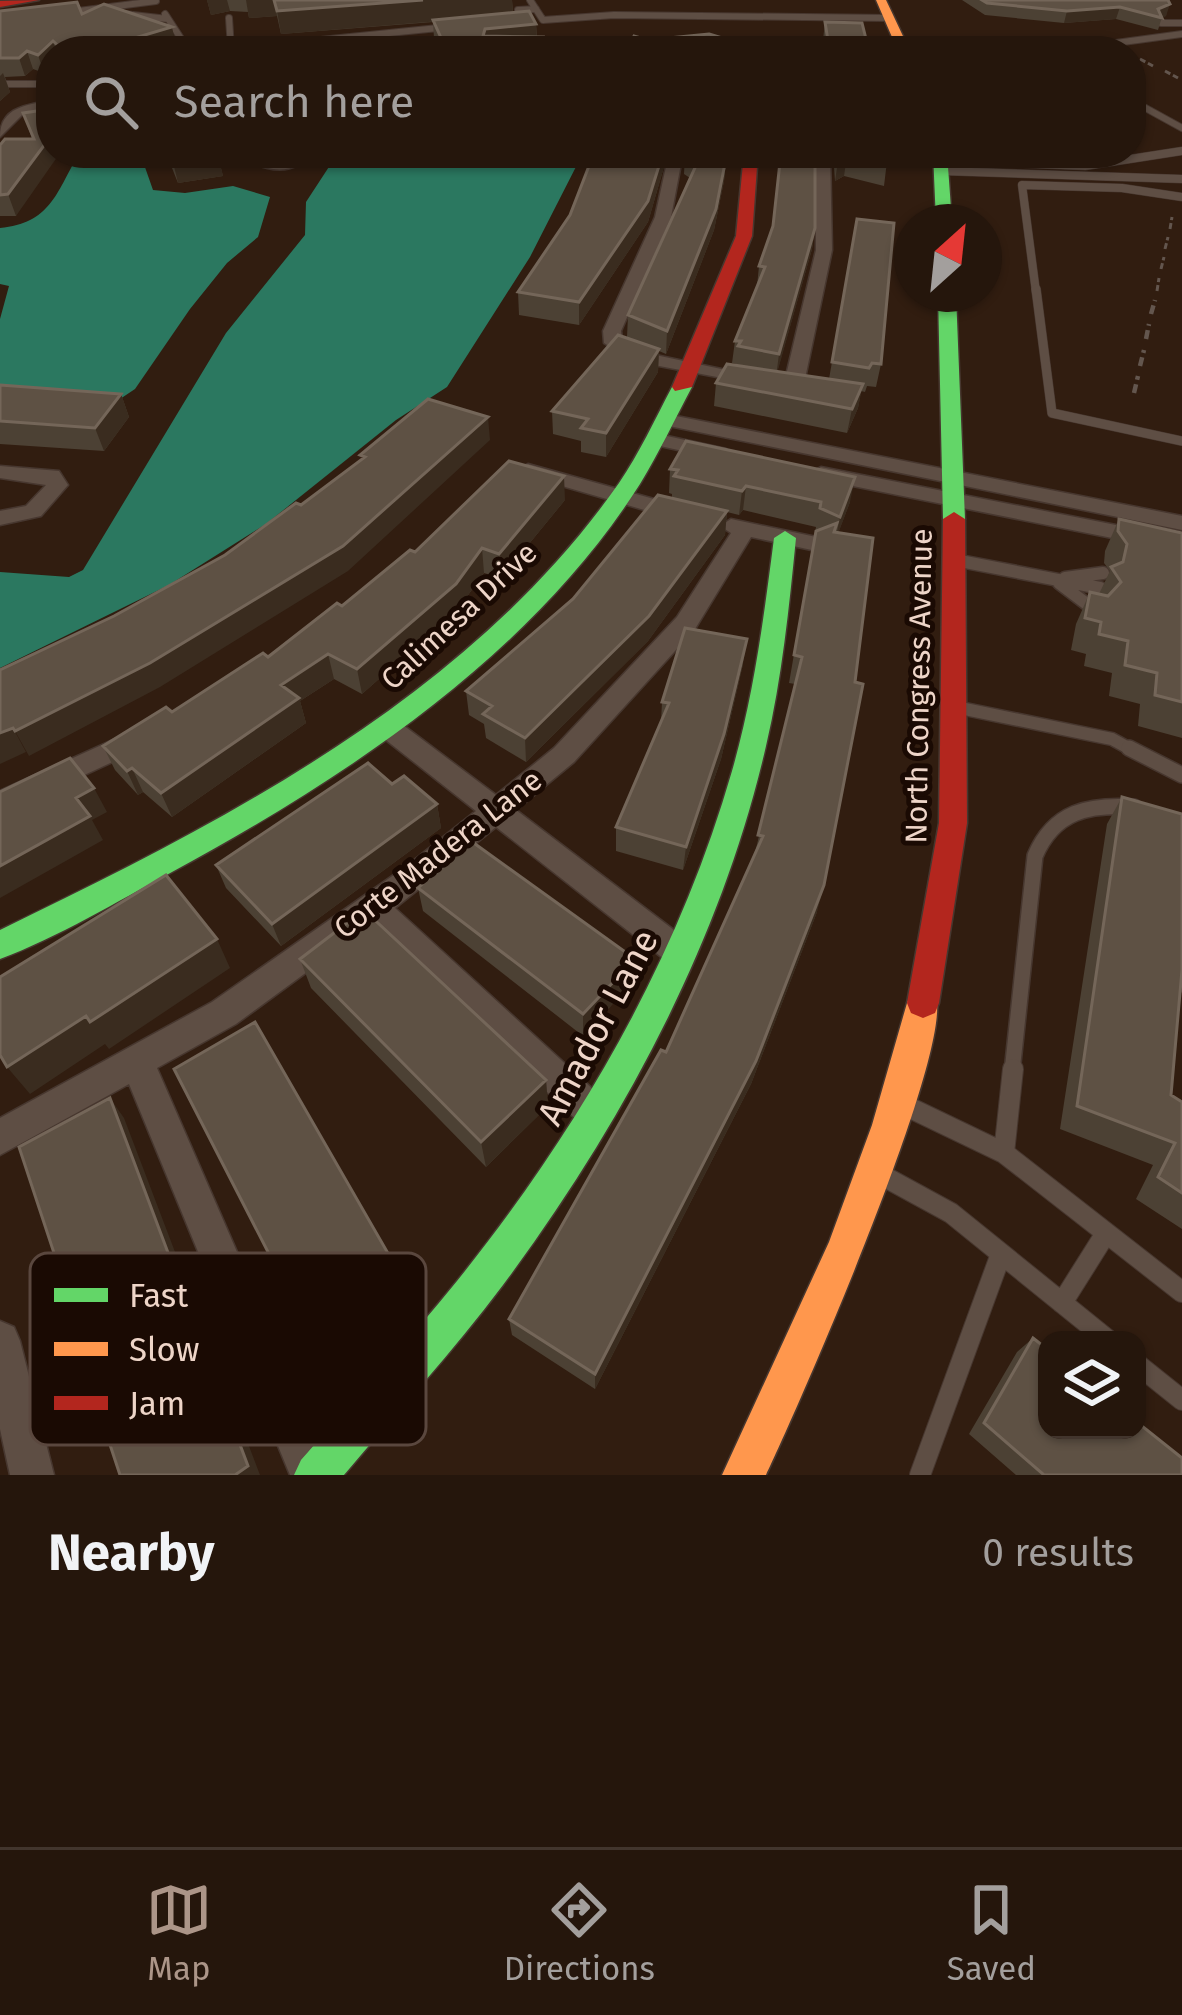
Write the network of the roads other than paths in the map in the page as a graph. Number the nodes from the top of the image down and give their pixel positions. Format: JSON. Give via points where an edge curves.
{"nodes":[{"id":1,"x":156,"y":0,"type":"edge"},
{"id":2,"x":530,"y":0,"type":"edge"},
{"id":3,"x":0,"y":4,"type":"edge"},
{"id":4,"x":725,"y":6,"type":"dead end"},
{"id":5,"x":40,"y":7,"type":"edge"},
{"id":6,"x":89,"y":9,"type":"junction"},
{"id":7,"x":536,"y":9,"type":"junction"},
{"id":8,"x":885,"y":9,"type":"edge"},
{"id":9,"x":518,"y":10,"type":"edge"},
{"id":10,"x":736,"y":16,"type":"junction"},
{"id":11,"x":229,"y":17,"type":"dead end"},
{"id":12,"x":168,"y":20,"type":"junction"},
{"id":13,"x":543,"y":20,"type":"junction"},
{"id":14,"x":521,"y":21,"type":"edge"},
{"id":15,"x":1161,"y":23,"type":"edge"},
{"id":16,"x":1182,"y":23,"type":"edge"},
{"id":17,"x":453,"y":26,"type":"edge"},
{"id":18,"x":1148,"y":27,"type":"edge"},
{"id":19,"x":1182,"y":34,"type":"edge"},
{"id":20,"x":179,"y":36,"type":"edge"},
{"id":21,"x":230,"y":36,"type":"edge"},
{"id":22,"x":360,"y":36,"type":"edge"},
{"id":23,"x":1142,"y":36,"type":"edge"},
{"id":24,"x":1163,"y":38,"type":"junction"},
{"id":25,"x":1146,"y":39,"type":"edge"},
{"id":26,"x":1182,"y":44,"type":"edge"},
{"id":27,"x":36,"y":84,"type":"edge"},
{"id":28,"x":0,"y":85,"type":"edge"},
{"id":29,"x":36,"y":107,"type":"edge"},
{"id":30,"x":1146,"y":108,"type":"edge"},
{"id":31,"x":36,"y":124,"type":"edge"},
{"id":32,"x":1182,"y":128,"type":"edge"},
{"id":33,"x":2,"y":131,"type":"edge"},
{"id":34,"x":1182,"y":151,"type":"edge"},
{"id":35,"x":1146,"y":157,"type":"edge"},
{"id":36,"x":673,"y":168,"type":"edge"},
{"id":37,"x":750,"y":168,"type":"edge"},
{"id":38,"x":823,"y":168,"type":"edge"},
{"id":39,"x":941,"y":168,"type":"edge"},
{"id":40,"x":1031,"y":168,"type":"edge"},
{"id":41,"x":1182,"y":178,"type":"edge"},
{"id":42,"x":1182,"y":197,"type":"edge"},
{"id":43,"x":943,"y":204,"type":"edge"},
{"id":44,"x":948,"y":312,"type":"edge"},
{"id":45,"x":695,"y":370,"type":"junction"},
{"id":46,"x":664,"y":430,"type":"junction"},
{"id":47,"x":1182,"y":441,"type":"edge"},
{"id":48,"x":0,"y":472,"type":"edge"},
{"id":49,"x":500,"y":478,"type":"edge"},
{"id":50,"x":954,"y":489,"type":"junction"},
{"id":51,"x":620,"y":499,"type":"junction"},
{"id":52,"x":0,"y":518,"type":"edge"},
{"id":53,"x":1182,"y":523,"type":"edge"},
{"id":54,"x":745,"y":529,"type":"junction"},
{"id":55,"x":785,"y":538,"type":"junction"},
{"id":56,"x":821,"y":545,"type":"edge"},
{"id":57,"x":1182,"y":545,"type":"edge"},
{"id":58,"x":955,"y":560,"type":"junction"},
{"id":59,"x":1103,"y":573,"type":"dead end"},
{"id":60,"x":1054,"y":580,"type":"junction"},
{"id":61,"x":956,"y":708,"type":"junction"},
{"id":62,"x":165,"y":725,"type":"edge"},
{"id":63,"x":386,"y":726,"type":"junction"},
{"id":64,"x":1182,"y":775,"type":"edge"},
{"id":65,"x":0,"y":803,"type":"edge"},
{"id":66,"x":1148,"y":811,"type":"edge"},
{"id":67,"x":495,"y":812,"type":"junction"},
{"id":68,"x":373,"y":907,"type":"junction"},
{"id":69,"x":0,"y":946,"type":"edge"},
{"id":70,"x":680,"y":952,"type":"junction"},
{"id":71,"x":137,"y":1061,"type":"junction"},
{"id":72,"x":897,"y":1102,"type":"junction"},
{"id":73,"x":596,"y":1115,"type":"junction"},
{"id":74,"x":0,"y":1137,"type":"edge"},
{"id":75,"x":1004,"y":1153,"type":"junction"},
{"id":76,"x":873,"y":1171,"type":"junction"},
{"id":77,"x":1106,"y":1233,"type":"junction"},
{"id":78,"x":219,"y":1253,"type":"edge"},
{"id":79,"x":1001,"y":1254,"type":"junction"},
{"id":80,"x":1182,"y":1292,"type":"edge"},
{"id":81,"x":1062,"y":1303,"type":"junction"},
{"id":82,"x":1097,"y":1331,"type":"edge"},
{"id":83,"x":0,"y":1341,"type":"edge"},
{"id":84,"x":426,"y":1343,"type":"edge"},
{"id":85,"x":1146,"y":1371,"type":"edge"},
{"id":86,"x":1182,"y":1400,"type":"edge"},
{"id":87,"x":301,"y":1445,"type":"edge"},
{"id":88,"x":340,"y":1445,"type":"edge"},
{"id":89,"x":32,"y":1475,"type":"edge"},
{"id":90,"x":314,"y":1475,"type":"edge"},
{"id":91,"x":744,"y":1475,"type":"edge"},
{"id":92,"x":920,"y":1475,"type":"edge"}],
"edges":[{"from":1,"to":6,"type":"lane"},
{"from":1,"to":12,"type":"lane"},
{"from":2,"to":7,"type":"lane"},
{"from":3,"to":5,"type":"street"},
{"from":4,"to":10,"type":"lane"},
{"from":5,"to":6,"type":"lane"},
{"from":6,"to":12,"type":"lane"},
{"from":7,"to":9,"type":"lane"},
{"from":7,"to":13,"type":"lane"},
{"from":8,"to":10,"type":"lane"},
{"from":10,"to":13,"type":"lane"},
{"from":11,"to":21,"type":"lane"},
{"from":12,"to":20,"type":"lane"},
{"from":13,"to":14,"type":"lane"},
{"from":15,"to":16,"type":"lane"},
{"from":17,"to":22,"type":"lane"},
{"from":18,"to":23,"type":"lane"},
{"from":19,"to":24,"type":"lane"},
{"from":24,"to":25,"type":"lane"},
{"from":24,"to":26,"type":"lane"},
{"from":27,"to":28,"type":"lane"},
{"from":29,"to":33,"type":"street","via":[[18,111]]},
{"from":30,"to":32,"type":"lane"},
{"from":31,"to":33,"type":"street"},
{"from":34,"to":35,"type":"lane"},
{"from":36,"to":45,"type":"street","via":[[663,217],[613,343]]},
{"from":37,"to":45,"type":"street","name":"Calimesa Drive","via":[[746,227]]},
{"from":38,"to":45,"type":"street","via":[[824,250],[803,390]]},
{"from":39,"to":43,"type":"street"},
{"from":40,"to":41,"type":"lane"},
{"from":42,"to":47,"type":"lane","via":[[1022,185],[1052,413]]},
{"from":44,"to":50,"type":"street","name":"North Congress Avenue"},
{"from":45,"to":46,"type":"street","name":"Calimesa Drive"},
{"from":46,"to":50,"type":"street"},
{"from":46,"to":51,"type":"street","name":"Calimesa Drive"},
{"from":48,"to":52,"type":"street","via":[[51,476],[57,485],[20,519]]},
{"from":49,"to":51,"type":"street","via":[[514,465]]},
{"from":50,"to":53,"type":"street"},
{"from":50,"to":57,"type":"street"},
{"from":50,"to":58,"type":"street","name":"North Congress Avenue"},
{"from":51,"to":54,"type":"street"},
{"from":51,"to":63,"type":"street","name":"Calimesa Drive","via":[[528,601]]},
{"from":54,"to":55,"type":"street"},
{"from":54,"to":67,"type":"street","name":"Corte Madera Lane","via":[[686,623],[565,754]]},
{"from":55,"to":56,"type":"street"},
{"from":55,"to":70,"type":"street","name":"Amador Lane","via":[[763,704]]},
{"from":58,"to":60,"type":"lane"},
{"from":58,"to":61,"type":"street","name":"North Congress Avenue"},
{"from":59,"to":60,"type":"lane"},
{"from":60,"to":60,"type":"lane","via":[[1098,599]]},
{"from":61,"to":64,"type":"lane","via":[[1112,740]]},
{"from":61,"to":72,"type":"street","name":"North Congress Avenue","via":[[947,882]]},
{"from":62,"to":65,"type":"street"},
{"from":63,"to":67,"type":"street"},
{"from":63,"to":69,"type":"street","name":"Calimesa Drive","via":[[134,883]]},
{"from":66,"to":75,"type":"lane","via":[[1078,809],[1042,835]]},
{"from":67,"to":68,"type":"street","name":"Corte Madera Lane"},
{"from":67,"to":70,"type":"street"},
{"from":68,"to":71,"type":"street","name":"Corte Madera Lane","via":[[224,1013]]},
{"from":68,"to":73,"type":"street"},
{"from":70,"to":73,"type":"street","name":"Amador Lane"},
{"from":71,"to":74,"type":"street","name":"Corte Madera Lane"},
{"from":71,"to":78,"type":"street"},
{"from":72,"to":75,"type":"lane"},
{"from":72,"to":76,"type":"street","name":"North Congress Avenue"},
{"from":73,"to":84,"type":"street","name":"Amador Lane","via":[[509,1246]]},
{"from":75,"to":77,"type":"lane"},
{"from":76,"to":79,"type":"lane","via":[[951,1214]]},
{"from":76,"to":91,"type":"street","name":"North Congress Avenue","via":[[789,1385]]},
{"from":77,"to":80,"type":"lane"},
{"from":77,"to":81,"type":"lane"},
{"from":79,"to":81,"type":"lane"},
{"from":79,"to":92,"type":"lane"},
{"from":81,"to":82,"type":"lane"},
{"from":83,"to":89,"type":"street"},
{"from":85,"to":86,"type":"lane"},
{"from":87,"to":90,"type":"street"},
{"from":88,"to":90,"type":"street","name":"Amador Lane"}]}
